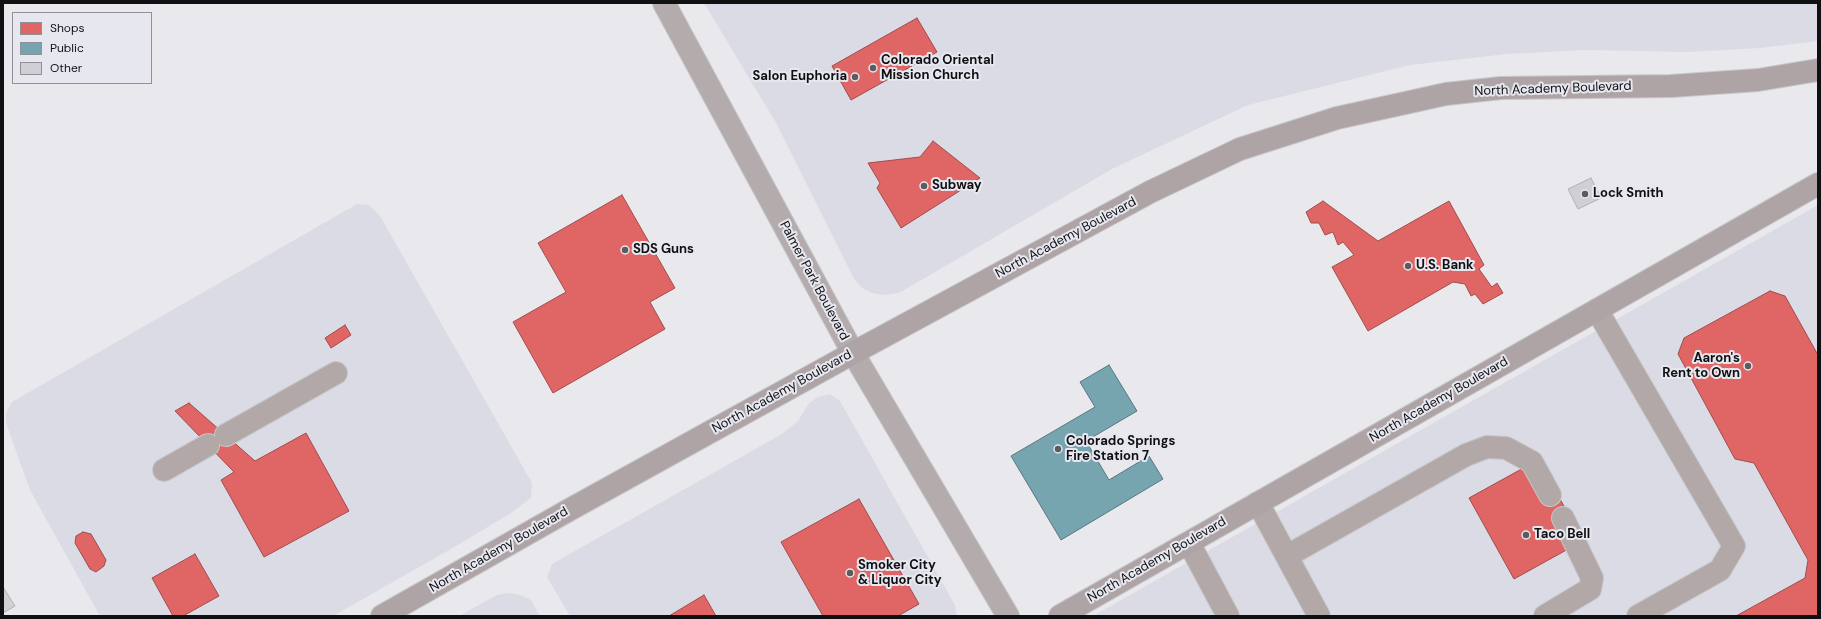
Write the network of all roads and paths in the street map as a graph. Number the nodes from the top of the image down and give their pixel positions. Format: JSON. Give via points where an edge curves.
{"nodes":[{"id":1,"x":664,"y":3,"type":"edge"},
{"id":2,"x":1818,"y":70,"type":"edge"},
{"id":3,"x":1818,"y":184,"type":"edge"},
{"id":4,"x":1597,"y":310,"type":"junction"},
{"id":5,"x":852,"y":353,"type":"junction"},
{"id":6,"x":336,"y":373,"type":"dead end"},
{"id":7,"x":164,"y":470,"type":"dead end"},
{"id":8,"x":1550,"y":495,"type":"dead end"},
{"id":9,"x":1258,"y":503,"type":"junction"},
{"id":10,"x":1563,"y":518,"type":"dead end"},
{"id":11,"x":1189,"y":542,"type":"junction"},
{"id":12,"x":1287,"y":556,"type":"junction"},
{"id":13,"x":382,"y":616,"type":"edge"},
{"id":14,"x":1008,"y":616,"type":"edge"},
{"id":15,"x":1060,"y":616,"type":"edge"},
{"id":16,"x":1228,"y":616,"type":"edge"},
{"id":17,"x":1319,"y":616,"type":"edge"},
{"id":18,"x":1545,"y":616,"type":"edge"},
{"id":19,"x":1638,"y":616,"type":"edge"}],
"edges":[{"from":1,"to":5,"type":"main road","name":"Palmer Park Boulevard"},
{"from":2,"to":5,"type":"highway","name":"North Academy Boulevard","via":[[1758,80],[1671,86],[1501,88],[1446,94],[1337,118],[1240,149],[1172,182]]},
{"from":3,"to":4,"type":"highway","name":"North Academy Boulevard"},
{"from":4,"to":9,"type":"highway","name":"North Academy Boulevard"},
{"from":4,"to":19,"type":"lane","via":[[1734,546],[1720,570]]},
{"from":5,"to":13,"type":"highway","name":"North Academy Boulevard"},
{"from":5,"to":14,"type":"main road","name":"Palmer Park Boulevard"},
{"from":6,"to":7,"type":"lane"},
{"from":8,"to":12,"type":"lane","via":[[1532,462],[1506,448],[1487,447],[1466,455]]},
{"from":9,"to":11,"type":"highway","name":"North Academy Boulevard"},
{"from":9,"to":12,"type":"lane"},
{"from":10,"to":18,"type":"lane","via":[[1592,578],[1590,589]]},
{"from":11,"to":15,"type":"highway","name":"North Academy Boulevard"},
{"from":11,"to":16,"type":"lane"},
{"from":12,"to":17,"type":"lane"}]}
